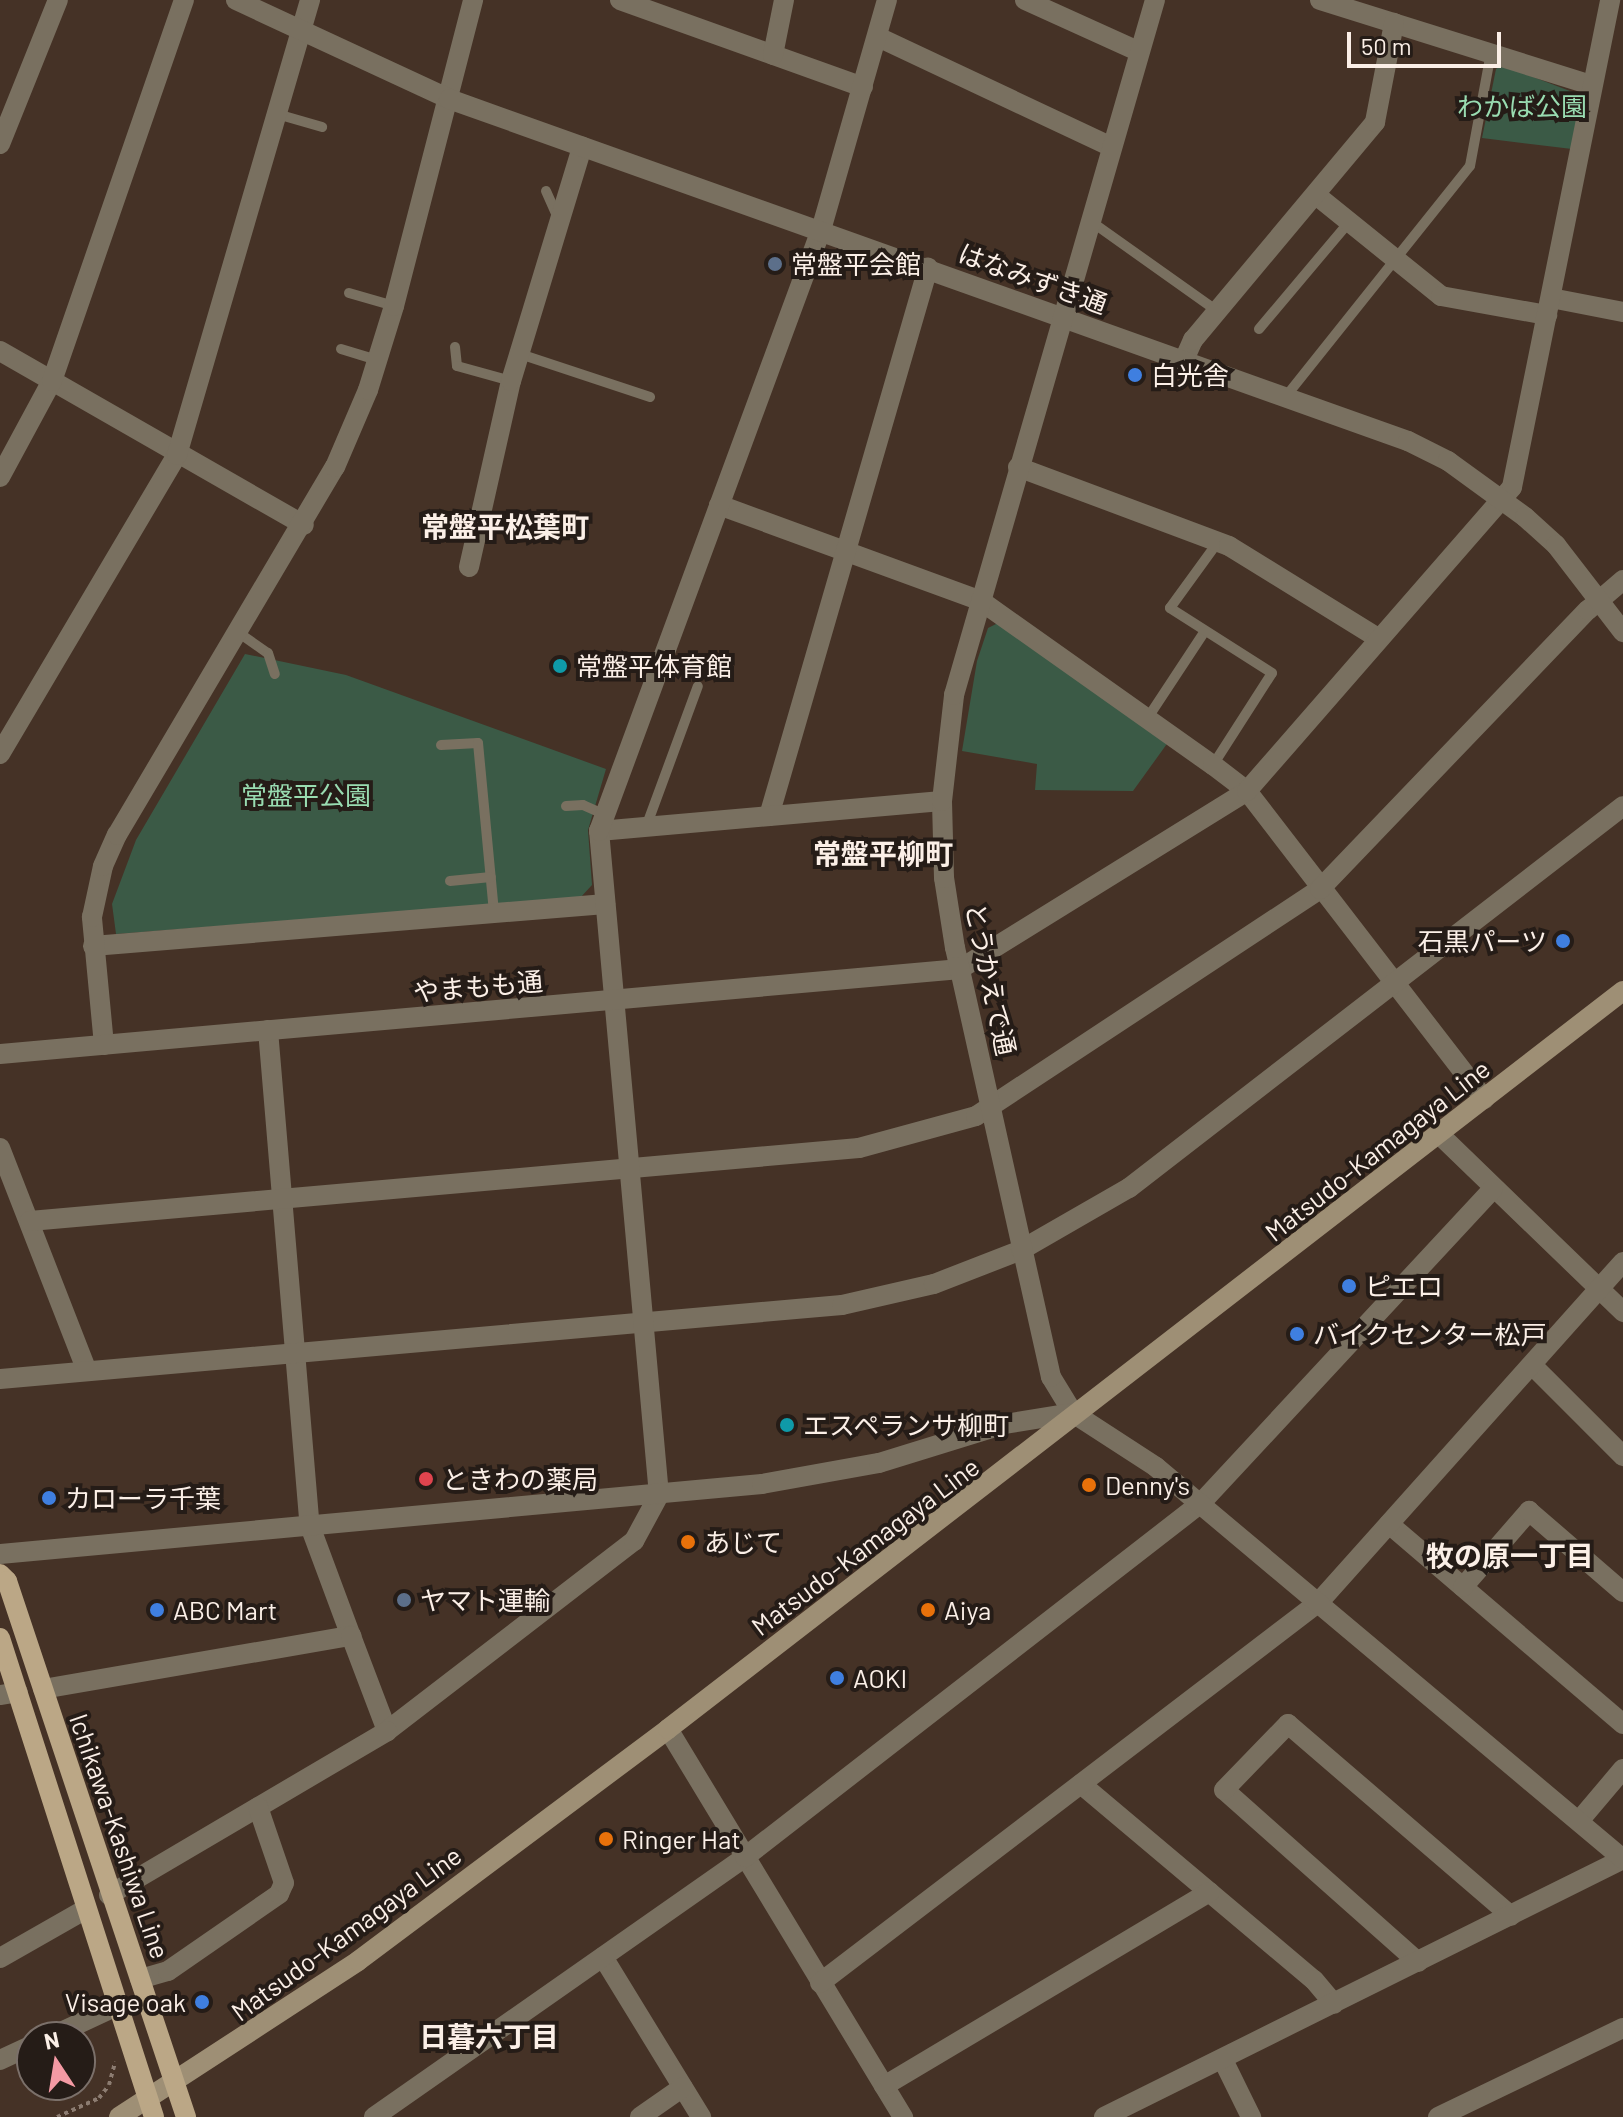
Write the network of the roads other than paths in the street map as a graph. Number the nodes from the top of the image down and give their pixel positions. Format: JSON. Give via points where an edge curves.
{"nodes":[{"id":1,"x":58,"y":0,"type":"edge"},
{"id":2,"x":184,"y":0,"type":"edge"},
{"id":3,"x":236,"y":0,"type":"edge"},
{"id":4,"x":310,"y":0,"type":"edge"},
{"id":5,"x":473,"y":0,"type":"edge"},
{"id":6,"x":620,"y":0,"type":"edge"},
{"id":7,"x":784,"y":0,"type":"edge"},
{"id":8,"x":887,"y":0,"type":"edge"},
{"id":9,"x":1025,"y":0,"type":"edge"},
{"id":10,"x":1155,"y":0,"type":"edge"},
{"id":11,"x":1320,"y":0,"type":"edge"},
{"id":12,"x":1610,"y":0,"type":"edge"},
{"id":13,"x":1394,"y":23,"type":"junction"},
{"id":14,"x":302,"y":30,"type":"junction"},
{"id":15,"x":878,"y":37,"type":"junction"},
{"id":16,"x":1138,"y":51,"type":"junction"},
{"id":17,"x":1491,"y":53,"type":"junction"},
{"id":18,"x":773,"y":55,"type":"junction"},
{"id":19,"x":1592,"y":85,"type":"junction"},
{"id":20,"x":863,"y":87,"type":"junction"},
{"id":21,"x":449,"y":99,"type":"junction"},
{"id":22,"x":277,"y":114,"type":"junction"},
{"id":23,"x":322,"y":127,"type":"dead end"},
{"id":24,"x":0,"y":144,"type":"edge"},
{"id":25,"x":1110,"y":146,"type":"junction"},
{"id":26,"x":582,"y":147,"type":"junction"},
{"id":27,"x":546,"y":191,"type":"dead end"},
{"id":28,"x":1316,"y":195,"type":"junction"},
{"id":29,"x":1089,"y":220,"type":"junction"},
{"id":30,"x":1349,"y":222,"type":"junction"},
{"id":31,"x":560,"y":223,"type":"junction"},
{"id":32,"x":821,"y":230,"type":"junction"},
{"id":33,"x":1397,"y":261,"type":"junction"},
{"id":34,"x":928,"y":268,"type":"junction"},
{"id":35,"x":349,"y":293,"type":"dead end"},
{"id":36,"x":394,"y":306,"type":"junction"},
{"id":37,"x":1549,"y":306,"type":"junction"},
{"id":38,"x":1217,"y":311,"type":"junction"},
{"id":39,"x":1623,"y":312,"type":"edge"},
{"id":40,"x":1061,"y":317,"type":"junction"},
{"id":41,"x":1259,"y":329,"type":"dead end"},
{"id":42,"x":455,"y":347,"type":"dead end"},
{"id":43,"x":341,"y":349,"type":"dead end"},
{"id":44,"x":0,"y":351,"type":"edge"},
{"id":45,"x":520,"y":354,"type":"junction"},
{"id":46,"x":378,"y":360,"type":"junction"},
{"id":47,"x":1184,"y":360,"type":"junction"},
{"id":48,"x":52,"y":381,"type":"junction"},
{"id":49,"x":511,"y":381,"type":"junction"},
{"id":50,"x":1287,"y":395,"type":"junction"},
{"id":51,"x":650,"y":397,"type":"dead end"},
{"id":52,"x":177,"y":455,"type":"junction"},
{"id":53,"x":1018,"y":467,"type":"junction"},
{"id":54,"x":0,"y":477,"type":"edge"},
{"id":55,"x":1503,"y":497,"type":"junction"},
{"id":56,"x":719,"y":505,"type":"junction"},
{"id":57,"x":304,"y":525,"type":"junction"},
{"id":58,"x":1218,"y":542,"type":"junction"},
{"id":59,"x":845,"y":551,"type":"junction"},
{"id":60,"x":469,"y":567,"type":"dead end"},
{"id":61,"x":1623,"y":580,"type":"edge"},
{"id":62,"x":1599,"y":598,"type":"junction"},
{"id":63,"x":981,"y":601,"type":"junction"},
{"id":64,"x":1205,"y":631,"type":"junction"},
{"id":65,"x":1623,"y":632,"type":"edge"},
{"id":66,"x":239,"y":633,"type":"junction"},
{"id":67,"x":1378,"y":638,"type":"junction"},
{"id":68,"x":275,"y":674,"type":"dead end"},
{"id":69,"x":698,"y":686,"type":"dead end"},
{"id":70,"x":1147,"y":719,"type":"junction"},
{"id":71,"x":441,"y":745,"type":"dead end"},
{"id":72,"x":0,"y":754,"type":"edge"},
{"id":73,"x":1213,"y":765,"type":"junction"},
{"id":74,"x":1247,"y":791,"type":"junction"},
{"id":75,"x":942,"y":801,"type":"junction"},
{"id":76,"x":566,"y":806,"type":"dead end"},
{"id":77,"x":1623,"y":806,"type":"edge"},
{"id":78,"x":769,"y":816,"type":"junction"},
{"id":79,"x":602,"y":823,"type":"junction"},
{"id":80,"x":646,"y":827,"type":"junction"},
{"id":81,"x":491,"y":877,"type":"junction"},
{"id":82,"x":450,"y":881,"type":"dead end"},
{"id":83,"x":1320,"y":889,"type":"junction"},
{"id":84,"x":605,"y":904,"type":"junction"},
{"id":85,"x":494,"y":912,"type":"junction"},
{"id":86,"x":93,"y":946,"type":"junction"},
{"id":87,"x":960,"y":969,"type":"junction"},
{"id":88,"x":1395,"y":983,"type":"junction"},
{"id":89,"x":1623,"y":991,"type":"edge"},
{"id":90,"x":616,"y":1000,"type":"junction"},
{"id":91,"x":268,"y":1030,"type":"junction"},
{"id":92,"x":104,"y":1045,"type":"junction"},
{"id":93,"x":0,"y":1054,"type":"edge"},
{"id":94,"x":1484,"y":1099,"type":"junction"},
{"id":95,"x":992,"y":1110,"type":"junction"},
{"id":96,"x":1440,"y":1135,"type":"junction"},
{"id":97,"x":0,"y":1148,"type":"edge"},
{"id":98,"x":632,"y":1169,"type":"junction"},
{"id":99,"x":1493,"y":1189,"type":"junction"},
{"id":100,"x":282,"y":1198,"type":"junction"},
{"id":101,"x":30,"y":1221,"type":"junction"},
{"id":102,"x":1021,"y":1250,"type":"junction"},
{"id":103,"x":1623,"y":1262,"type":"edge"},
{"id":104,"x":1599,"y":1289,"type":"junction"},
{"id":105,"x":1623,"y":1312,"type":"edge"},
{"id":106,"x":643,"y":1323,"type":"junction"},
{"id":107,"x":296,"y":1353,"type":"junction"},
{"id":108,"x":1532,"y":1365,"type":"junction"},
{"id":109,"x":87,"y":1371,"type":"junction"},
{"id":110,"x":0,"y":1379,"type":"edge"},
{"id":111,"x":1073,"y":1413,"type":"junction"},
{"id":112,"x":1623,"y":1456,"type":"edge"},
{"id":113,"x":659,"y":1495,"type":"junction"},
{"id":114,"x":1201,"y":1503,"type":"junction"},
{"id":115,"x":1389,"y":1524,"type":"junction"},
{"id":116,"x":310,"y":1526,"type":"junction"},
{"id":117,"x":0,"y":1554,"type":"edge"},
{"id":118,"x":0,"y":1574,"type":"edge"},
{"id":119,"x":1463,"y":1587,"type":"junction"},
{"id":120,"x":1623,"y":1592,"type":"edge"},
{"id":121,"x":1319,"y":1602,"type":"junction"},
{"id":122,"x":351,"y":1636,"type":"junction"},
{"id":123,"x":0,"y":1638,"type":"edge"},
{"id":124,"x":43,"y":1689,"type":"junction"},
{"id":125,"x":9,"y":1693,"type":"edge"},
{"id":126,"x":1623,"y":1724,"type":"edge"},
{"id":127,"x":668,"y":1729,"type":"junction"},
{"id":128,"x":387,"y":1731,"type":"junction"},
{"id":129,"x":1623,"y":1769,"type":"edge"},
{"id":130,"x":1081,"y":1784,"type":"junction"},
{"id":131,"x":258,"y":1807,"type":"junction"},
{"id":132,"x":1579,"y":1821,"type":"junction"},
{"id":133,"x":745,"y":1857,"type":"junction"},
{"id":134,"x":1623,"y":1859,"type":"edge"},
{"id":135,"x":1210,"y":1892,"type":"junction"},
{"id":136,"x":109,"y":1895,"type":"junction"},
{"id":137,"x":86,"y":1909,"type":"junction"},
{"id":138,"x":1511,"y":1916,"type":"junction"},
{"id":139,"x":603,"y":1957,"type":"junction"},
{"id":140,"x":0,"y":1958,"type":"edge"},
{"id":141,"x":1418,"y":1962,"type":"junction"},
{"id":142,"x":140,"y":1979,"type":"junction"},
{"id":143,"x":820,"y":1983,"type":"junction"},
{"id":144,"x":1334,"y":2004,"type":"junction"},
{"id":145,"x":119,"y":2005,"type":"junction"},
{"id":146,"x":84,"y":2021,"type":"edge"},
{"id":147,"x":1623,"y":2028,"type":"edge"},
{"id":148,"x":1223,"y":2060,"type":"junction"},
{"id":149,"x":175,"y":2082,"type":"junction"},
{"id":150,"x":884,"y":2086,"type":"junction"},
{"id":151,"x":683,"y":2087,"type":"junction"},
{"id":152,"x":151,"y":2108,"type":"edge"},
{"id":153,"x":119,"y":2117,"type":"edge"},
{"id":154,"x":186,"y":2117,"type":"edge"},
{"id":155,"x":374,"y":2117,"type":"edge"},
{"id":156,"x":640,"y":2117,"type":"edge"},
{"id":157,"x":701,"y":2117,"type":"edge"},
{"id":158,"x":903,"y":2117,"type":"edge"},
{"id":159,"x":1104,"y":2117,"type":"edge"},
{"id":160,"x":1251,"y":2117,"type":"edge"},
{"id":161,"x":1438,"y":2117,"type":"edge"}],
"edges":[{"from":1,"to":24,"type":"street"},
{"from":2,"to":48,"type":"street"},
{"from":3,"to":14,"type":"street","name":"はなみずき通"},
{"from":4,"to":14,"type":"street"},
{"from":5,"to":21,"type":"street"},
{"from":6,"to":18,"type":"street"},
{"from":7,"to":18,"type":"street"},
{"from":8,"to":15,"type":"street"},
{"from":9,"to":16,"type":"street"},
{"from":10,"to":16,"type":"street","name":"とうかえで通"},
{"from":11,"to":13,"type":"street"},
{"from":12,"to":19,"type":"street"},
{"from":13,"to":17,"type":"street"},
{"from":13,"to":28,"type":"street","via":[[1375,122]]},
{"from":14,"to":21,"type":"street","name":"はなみずき通"},
{"from":14,"to":22,"type":"street"},
{"from":15,"to":20,"type":"street"},
{"from":15,"to":25,"type":"street"},
{"from":16,"to":25,"type":"street","name":"とうかえで通"},
{"from":17,"to":19,"type":"street"},
{"from":17,"to":33,"type":"lane","via":[[1470,166]]},
{"from":18,"to":20,"type":"street"},
{"from":19,"to":37,"type":"street"},
{"from":20,"to":32,"type":"street"},
{"from":21,"to":26,"type":"street","name":"はなみずき通"},
{"from":21,"to":36,"type":"street"},
{"from":22,"to":23,"type":"lane"},
{"from":22,"to":52,"type":"street"},
{"from":25,"to":29,"type":"street","name":"とうかえで通"},
{"from":26,"to":31,"type":"street"},
{"from":26,"to":32,"type":"street","name":"はなみずき通"},
{"from":27,"to":31,"type":"lane"},
{"from":28,"to":30,"type":"street"},
{"from":28,"to":38,"type":"street"},
{"from":29,"to":38,"type":"lane"},
{"from":29,"to":40,"type":"street","name":"とうかえで通"},
{"from":30,"to":33,"type":"street"},
{"from":30,"to":41,"type":"lane"},
{"from":31,"to":45,"type":"street"},
{"from":32,"to":34,"type":"street","name":"はなみずき通"},
{"from":32,"to":56,"type":"street"},
{"from":33,"to":37,"type":"street","via":[[1441,296]]},
{"from":33,"to":50,"type":"lane"},
{"from":34,"to":40,"type":"street","name":"はなみずき通"},
{"from":34,"to":59,"type":"street"},
{"from":35,"to":36,"type":"lane"},
{"from":36,"to":46,"type":"street"},
{"from":37,"to":39,"type":"street"},
{"from":37,"to":55,"type":"street","via":[[1518,472]]},
{"from":38,"to":47,"type":"street"},
{"from":40,"to":47,"type":"street","name":"はなみずき通"},
{"from":40,"to":53,"type":"street","name":"とうかえで通"},
{"from":42,"to":49,"type":"lane","via":[[457,366]]},
{"from":43,"to":46,"type":"lane"},
{"from":44,"to":48,"type":"street"},
{"from":45,"to":49,"type":"street"},
{"from":45,"to":51,"type":"lane"},
{"from":46,"to":57,"type":"street","via":[[335,467]]},
{"from":47,"to":50,"type":"street","name":"はなみずき通"},
{"from":48,"to":52,"type":"street"},
{"from":48,"to":54,"type":"street"},
{"from":49,"to":60,"type":"street"},
{"from":50,"to":55,"type":"street","name":"はなみずき通","via":[[1408,441]]},
{"from":52,"to":57,"type":"street"},
{"from":52,"to":72,"type":"street"},
{"from":53,"to":58,"type":"street"},
{"from":53,"to":63,"type":"street","name":"とうかえで通"},
{"from":55,"to":62,"type":"street","name":"はなみずき通","via":[[1556,545]]},
{"from":55,"to":67,"type":"street"},
{"from":56,"to":59,"type":"street"},
{"from":56,"to":79,"type":"street"},
{"from":57,"to":66,"type":"street"},
{"from":58,"to":64,"type":"lane","via":[[1170,608]]},
{"from":58,"to":67,"type":"street"},
{"from":59,"to":63,"type":"street"},
{"from":59,"to":78,"type":"street"},
{"from":61,"to":62,"type":"street"},
{"from":62,"to":65,"type":"street","name":"はなみずき通"},
{"from":62,"to":83,"type":"street"},
{"from":63,"to":70,"type":"street"},
{"from":63,"to":75,"type":"street","name":"とうかえで通","via":[[954,695]]},
{"from":64,"to":70,"type":"lane"},
{"from":64,"to":73,"type":"lane","via":[[1272,673]]},
{"from":66,"to":68,"type":"lane","via":[[268,653]]},
{"from":66,"to":86,"type":"street","via":[[117,835],[95,905]]},
{"from":67,"to":74,"type":"street"},
{"from":69,"to":80,"type":"lane"},
{"from":70,"to":73,"type":"street"},
{"from":71,"to":81,"type":"lane","via":[[478,743]]},
{"from":73,"to":74,"type":"street"},
{"from":74,"to":83,"type":"street"},
{"from":74,"to":87,"type":"street"},
{"from":75,"to":78,"type":"street"},
{"from":75,"to":87,"type":"street","name":"とうかえで通","via":[[944,878]]},
{"from":76,"to":79,"type":"lane","via":[[583,805]]},
{"from":77,"to":88,"type":"street"},
{"from":78,"to":80,"type":"street"},
{"from":79,"to":80,"type":"street"},
{"from":79,"to":84,"type":"street"},
{"from":81,"to":82,"type":"lane"},
{"from":81,"to":85,"type":"lane"},
{"from":83,"to":88,"type":"street"},
{"from":83,"to":95,"type":"street"},
{"from":84,"to":85,"type":"street"},
{"from":84,"to":90,"type":"street"},
{"from":85,"to":86,"type":"street"},
{"from":86,"to":92,"type":"street"},
{"from":87,"to":90,"type":"street","name":"やまもも通"},
{"from":87,"to":95,"type":"street","name":"とうかえで通"},
{"from":88,"to":94,"type":"street"},
{"from":88,"to":102,"type":"street","via":[[1129,1188]]},
{"from":89,"to":94,"type":"main road","name":"Matsudo-Kamagaya Line"},
{"from":90,"to":91,"type":"street","name":"やまもも通"},
{"from":90,"to":98,"type":"street"},
{"from":91,"to":92,"type":"street","name":"やまもも通"},
{"from":91,"to":100,"type":"street"},
{"from":92,"to":93,"type":"street","name":"やまもも通"},
{"from":94,"to":96,"type":"main road","name":"Matsudo-Kamagaya Line"},
{"from":95,"to":98,"type":"street","via":[[940,1130],[859,1148]]},
{"from":95,"to":102,"type":"street","name":"とうかえで通"},
{"from":96,"to":99,"type":"street"},
{"from":96,"to":111,"type":"main road","name":"Matsudo-Kamagaya Line"},
{"from":97,"to":101,"type":"street"},
{"from":98,"to":100,"type":"street"},
{"from":98,"to":106,"type":"street"},
{"from":99,"to":104,"type":"street"},
{"from":99,"to":114,"type":"street"},
{"from":100,"to":101,"type":"street"},
{"from":100,"to":107,"type":"street"},
{"from":101,"to":109,"type":"street"},
{"from":102,"to":106,"type":"street","via":[[934,1284],[842,1305]]},
{"from":102,"to":111,"type":"street","name":"とうかえで通","via":[[1051,1377]]},
{"from":103,"to":104,"type":"street"},
{"from":104,"to":105,"type":"street"},
{"from":104,"to":108,"type":"street"},
{"from":106,"to":107,"type":"street"},
{"from":106,"to":113,"type":"street"},
{"from":107,"to":109,"type":"street"},
{"from":107,"to":116,"type":"street"},
{"from":108,"to":112,"type":"street"},
{"from":108,"to":115,"type":"street"},
{"from":109,"to":110,"type":"street"},
{"from":111,"to":113,"type":"street","via":[[1005,1424],[817,1477]]},
{"from":111,"to":114,"type":"street"},
{"from":111,"to":127,"type":"main road","name":"Matsudo-Kamagaya Line","via":[[929,1531]]},
{"from":113,"to":116,"type":"street"},
{"from":113,"to":128,"type":"street","via":[[634,1541]]},
{"from":114,"to":121,"type":"street"},
{"from":114,"to":133,"type":"street"},
{"from":115,"to":119,"type":"street"},
{"from":115,"to":121,"type":"street"},
{"from":116,"to":117,"type":"street"},
{"from":116,"to":122,"type":"street"},
{"from":118,"to":124,"type":"main road","name":"Ichikawa-Kashiwa Line"},
{"from":119,"to":120,"type":"street","via":[[1529,1511]]},
{"from":119,"to":126,"type":"street"},
{"from":121,"to":130,"type":"street"},
{"from":121,"to":132,"type":"street"},
{"from":122,"to":124,"type":"street"},
{"from":122,"to":128,"type":"street"},
{"from":123,"to":125,"type":"main road","name":"Ichikawa-Kashiwa Line"},
{"from":124,"to":136,"type":"main road","name":"Ichikawa-Kashiwa Line"},
{"from":125,"to":137,"type":"main road","name":"Ichikawa-Kashiwa Line"},
{"from":127,"to":133,"type":"street"},
{"from":127,"to":149,"type":"main road","name":"Matsudo-Kamagaya Line","via":[[358,1961]]},
{"from":128,"to":131,"type":"street"},
{"from":129,"to":132,"type":"street"},
{"from":130,"to":135,"type":"street"},
{"from":130,"to":143,"type":"street"},
{"from":131,"to":136,"type":"street"},
{"from":131,"to":142,"type":"street","via":[[284,1883],[279,1894],[168,1971]]},
{"from":132,"to":134,"type":"street"},
{"from":133,"to":139,"type":"street"},
{"from":133,"to":143,"type":"street"},
{"from":134,"to":138,"type":"street"},
{"from":135,"to":144,"type":"street","via":[[1314,1980]]},
{"from":135,"to":150,"type":"street"},
{"from":136,"to":142,"type":"main road","name":"Ichikawa-Kashiwa Line"},
{"from":137,"to":140,"type":"street"},
{"from":137,"to":145,"type":"main road","name":"Ichikawa-Kashiwa Line"},
{"from":138,"to":141,"type":"street"},
{"from":138,"to":141,"type":"street","via":[[1288,1724],[1224,1790]]},
{"from":139,"to":151,"type":"street"},
{"from":139,"to":155,"type":"street"},
{"from":141,"to":144,"type":"street"},
{"from":142,"to":149,"type":"main road","name":"Ichikawa-Kashiwa Line"},
{"from":143,"to":150,"type":"street"},
{"from":144,"to":148,"type":"street"},
{"from":145,"to":146,"type":"street"},
{"from":145,"to":152,"type":"main road","name":"Ichikawa-Kashiwa Line"},
{"from":147,"to":161,"type":"street"},
{"from":148,"to":159,"type":"street"},
{"from":148,"to":160,"type":"street"},
{"from":149,"to":152,"type":"main road","name":"Matsudo-Kamagaya Line"},
{"from":149,"to":154,"type":"main road","name":"Ichikawa-Kashiwa Line"},
{"from":150,"to":158,"type":"street"},
{"from":151,"to":156,"type":"street"},
{"from":151,"to":157,"type":"street"},
{"from":152,"to":153,"type":"main road","name":"Matsudo-Kamagaya Line"}]}
